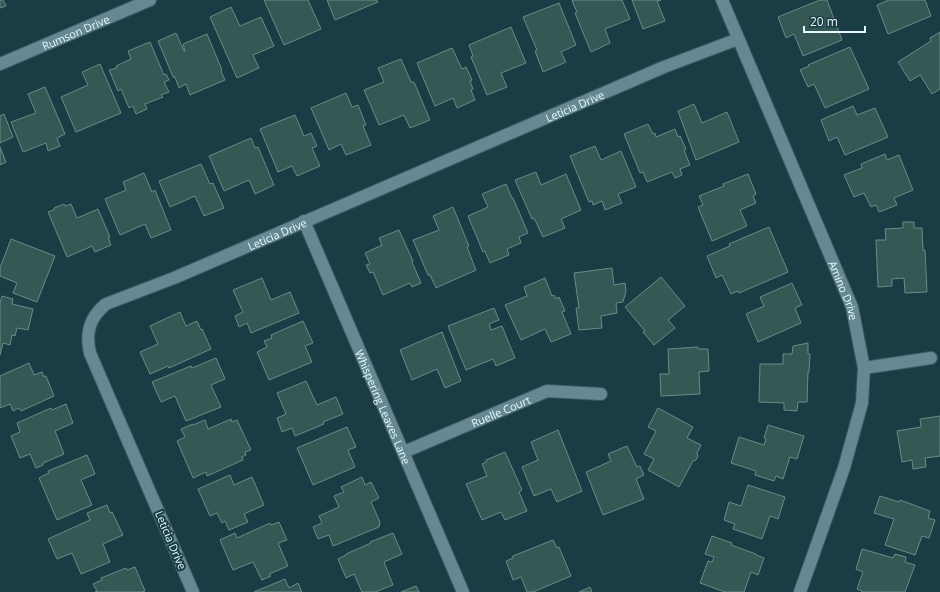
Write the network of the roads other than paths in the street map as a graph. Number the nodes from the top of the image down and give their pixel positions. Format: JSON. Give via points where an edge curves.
{"nodes":[{"id":1,"x":150,"y":0,"type":"edge"},
{"id":2,"x":722,"y":0,"type":"edge"},
{"id":3,"x":738,"y":39,"type":"junction"},
{"id":4,"x":0,"y":64,"type":"edge"},
{"id":5,"x":304,"y":221,"type":"junction"},
{"id":6,"x":931,"y":358,"type":"dead end"},
{"id":7,"x":864,"y":368,"type":"junction"},
{"id":8,"x":601,"y":394,"type":"dead end"},
{"id":9,"x":404,"y":452,"type":"junction"},
{"id":10,"x":193,"y":592,"type":"edge"},
{"id":11,"x":463,"y":592,"type":"edge"},
{"id":12,"x":800,"y":592,"type":"edge"}],
"edges":[{"from":1,"to":4,"type":"street","name":"Rumson Drive"},
{"from":2,"to":3,"type":"street","name":"Amino Drive"},
{"from":3,"to":5,"type":"street","name":"Leticia Drive","via":[[664,67]]},
{"from":3,"to":7,"type":"street","name":"Amino Drive","via":[[852,307]]},
{"from":5,"to":9,"type":"street","name":"Whispering Leaves Lane"},
{"from":5,"to":10,"type":"street","name":"Leticia Drive","via":[[174,278],[106,304],[93,317],[87,334],[90,352]]},
{"from":6,"to":7,"type":"street"},
{"from":7,"to":12,"type":"street","name":"Amino Drive","via":[[862,403],[844,468]]},
{"from":8,"to":9,"type":"street","name":"Ruelle Court","via":[[547,391]]},
{"from":9,"to":11,"type":"street","name":"Whispering Leaves Lane"}]}
